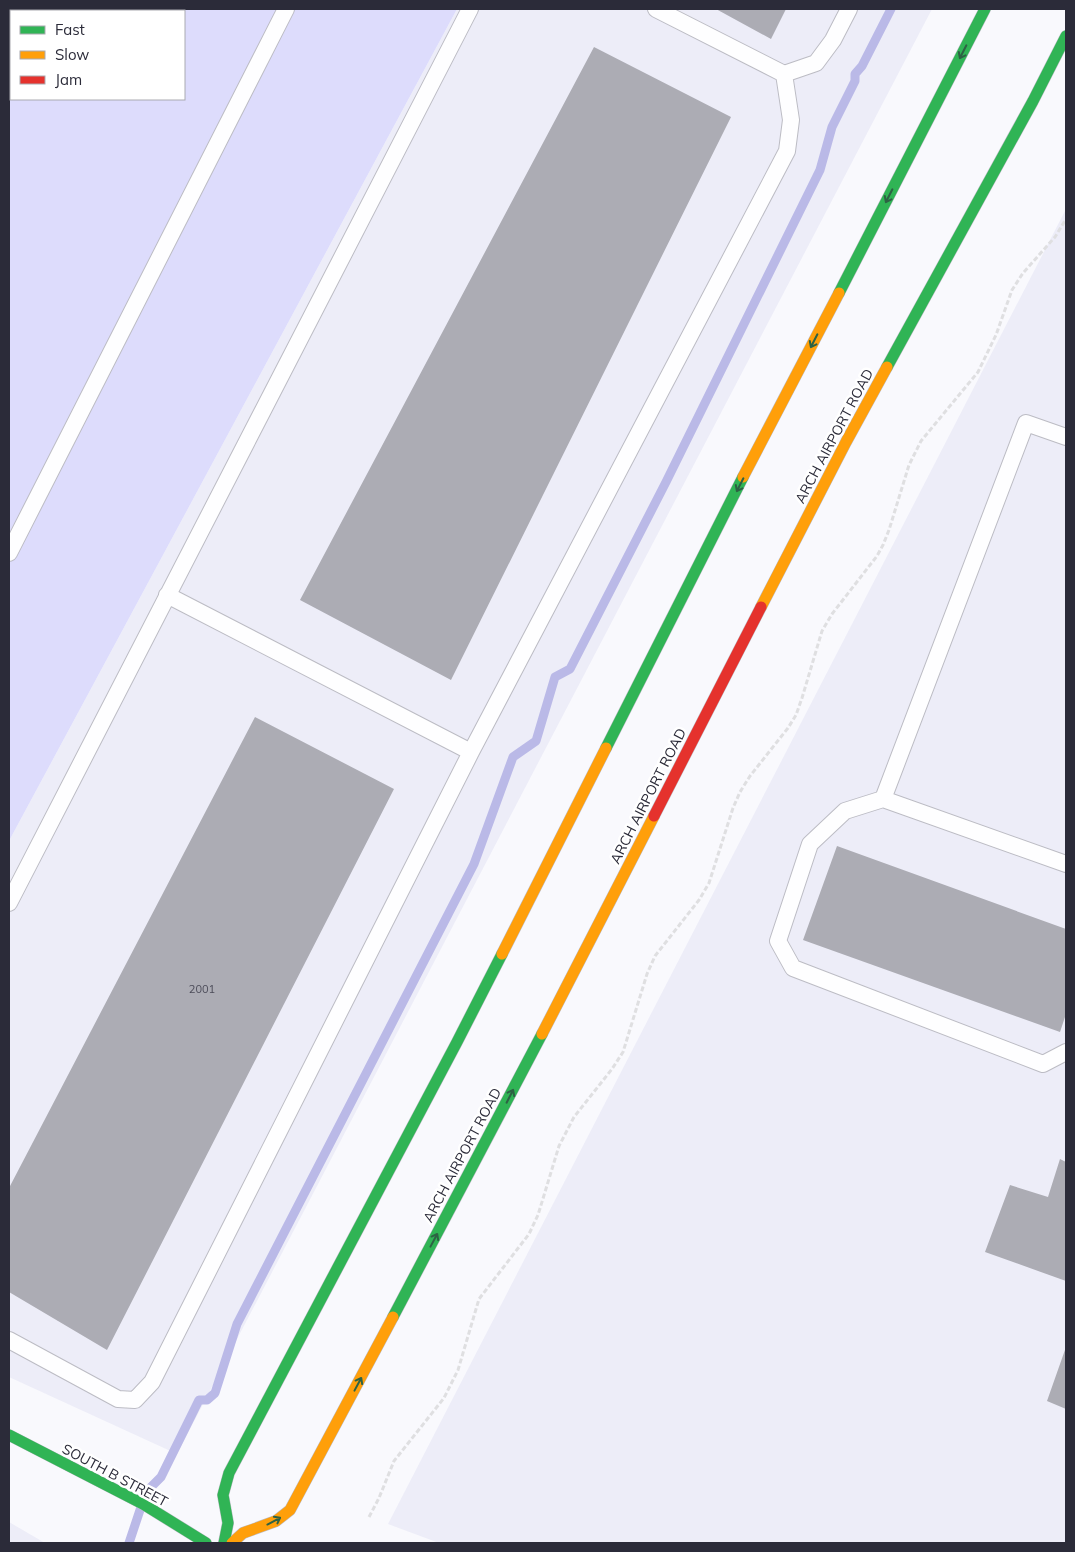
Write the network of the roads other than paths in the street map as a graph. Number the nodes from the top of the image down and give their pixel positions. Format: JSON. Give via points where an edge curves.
{"nodes":[{"id":1,"x":286,"y":9,"type":"edge"},
{"id":2,"x":470,"y":9,"type":"edge"},
{"id":3,"x":656,"y":9,"type":"edge"},
{"id":4,"x":850,"y":9,"type":"edge"},
{"id":5,"x":985,"y":9,"type":"edge"},
{"id":6,"x":1066,"y":36,"type":"edge"},
{"id":7,"x":1066,"y":55,"type":"edge"},
{"id":8,"x":784,"y":74,"type":"junction"},
{"id":9,"x":1033,"y":101,"type":"junction"},
{"id":10,"x":1066,"y":437,"type":"edge"},
{"id":11,"x":9,"y":553,"type":"edge"},
{"id":12,"x":168,"y":595,"type":"junction"},
{"id":13,"x":472,"y":752,"type":"junction"},
{"id":14,"x":884,"y":799,"type":"junction"},
{"id":15,"x":1066,"y":864,"type":"edge"},
{"id":16,"x":9,"y":903,"type":"edge"},
{"id":17,"x":1066,"y":1052,"type":"edge"},
{"id":18,"x":9,"y":1340,"type":"edge"},
{"id":19,"x":9,"y":1436,"type":"edge"},
{"id":20,"x":206,"y":1543,"type":"edge"},
{"id":21,"x":224,"y":1543,"type":"edge"},
{"id":22,"x":232,"y":1543,"type":"edge"}],
"edges":[{"from":1,"to":11,"type":"lane"},
{"from":2,"to":12,"type":"lane"},
{"from":3,"to":8,"type":"lane"},
{"from":4,"to":8,"type":"lane","via":[[816,64]]},
{"from":5,"to":21,"type":"main road","one_way":true,"via":[[457,1042],[229,1473],[224,1495],[228,1523]]},
{"from":6,"to":9,"type":"main road","name":"ARCH AIRPORT ROAD"},
{"from":7,"to":9,"type":"main road"},
{"from":8,"to":13,"type":"lane","via":[[791,120],[787,151]]},
{"from":22,"to":9,"type":"main road","name":"ARCH AIRPORT ROAD","one_way":true,"via":[[243,1534],[276,1521],[290,1510],[499,1118],[846,442]]},
{"from":10,"to":14,"type":"lane","via":[[1026,423]]},
{"from":12,"to":13,"type":"lane"},
{"from":12,"to":16,"type":"lane"},
{"from":13,"to":18,"type":"lane","via":[[152,1382],[136,1400],[118,1399]]},
{"from":14,"to":15,"type":"lane"},
{"from":14,"to":17,"type":"lane","via":[[845,810],[810,844],[778,941],[793,968],[1043,1064]]},
{"from":19,"to":20,"type":"main road","name":"SOUTH B STREET","via":[[143,1504]]}]}
